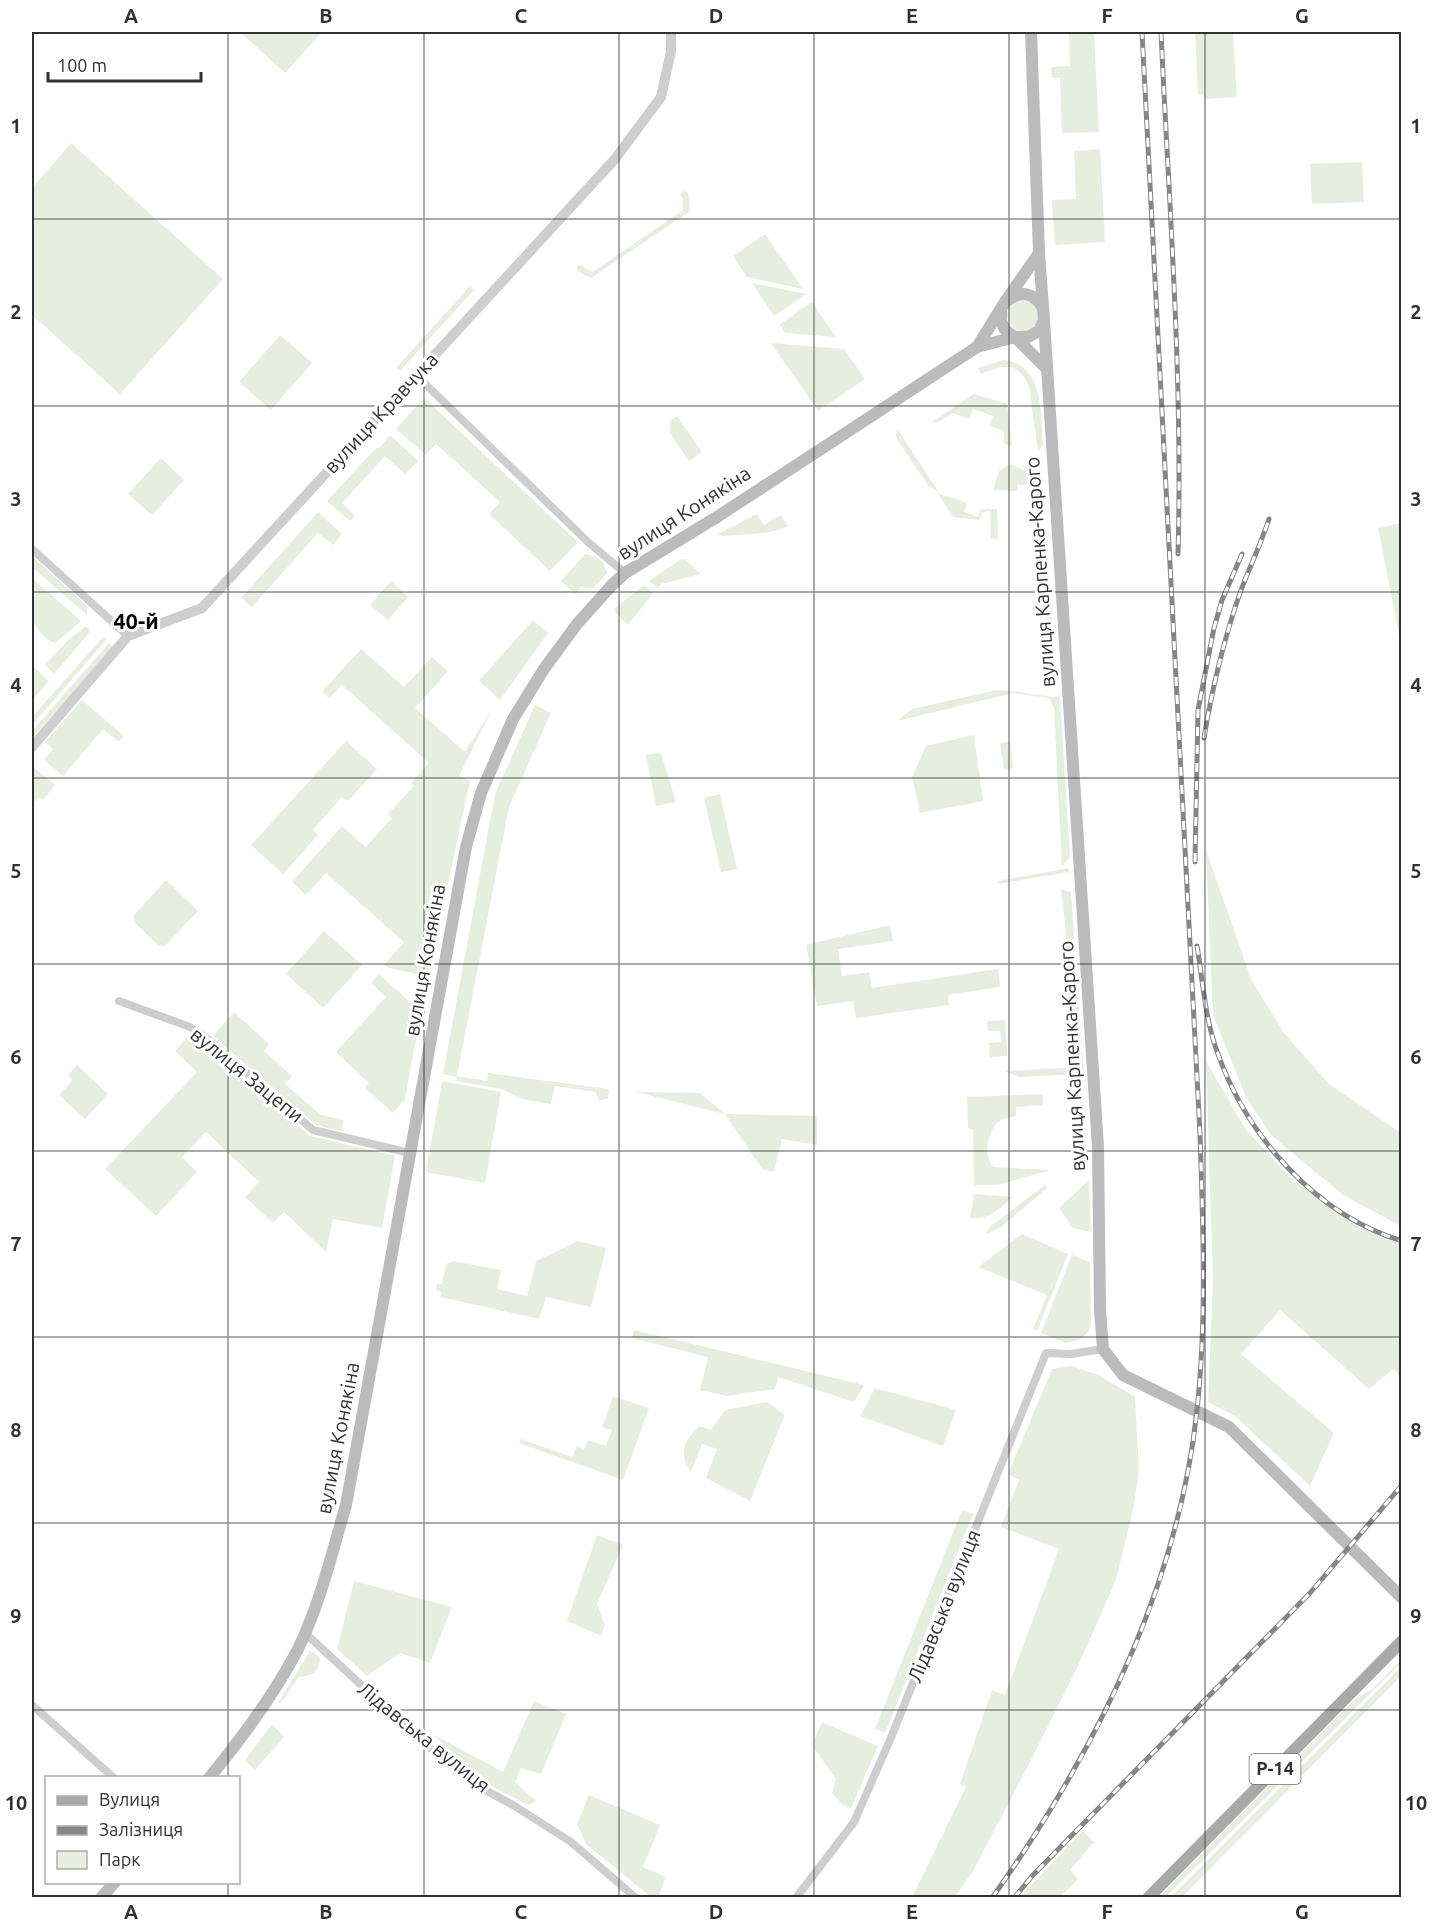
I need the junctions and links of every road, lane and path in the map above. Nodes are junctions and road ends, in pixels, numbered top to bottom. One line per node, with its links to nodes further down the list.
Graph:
1 (671, 32): 9 (street, вулиця Кравчука)
2 (1031, 32): 3 (main road)
3 (1039, 253): 4 (main road); 5 (main road, вулиця Карпенка-Карого)
4 (1003, 307): 5 (main road); 6 (main road); 7 (main road)
5 (1044, 314): 6 (main road); 8 (main road, вулиця Карпенка-Карого)
6 (1015, 337): 7 (main road); 8 (main road)
7 (977, 347): 11 (main road, вулиця Конякіна)
8 (1047, 369): 16 (main road, вулиця Карпенка-Карого)
9 (416, 375): 11 (street); 12 (street, вулиця Кравчука)
10 (32, 549): 12 (street)
11 (625, 573): 15 (main road, вулиця Конякіна)
12 (128, 636): 13 (street, вулиця Кравчука)
13 (32, 747)
14 (119, 1001): 15 (street, вулиця Зацепи)
15 (410, 1153): 18 (main road, вулиця Конякіна)
16 (1103, 1349): 17 (main road); 26 (street, Лідавська вулиця)
17 (1401, 1598)
18 (305, 1633): 22 (main road, вулиця Конякіна); 25 (street, Лідавська вулиця)
19 (1401, 1641): 27 (main road, Р-14)
20 (32, 1705): 21 (street)
21 (112, 1776)
22 (211, 1776)
23 (113, 1884): 24 (main road)
24 (101, 1898)
25 (636, 1898)
26 (796, 1898)
27 (1148, 1898)

